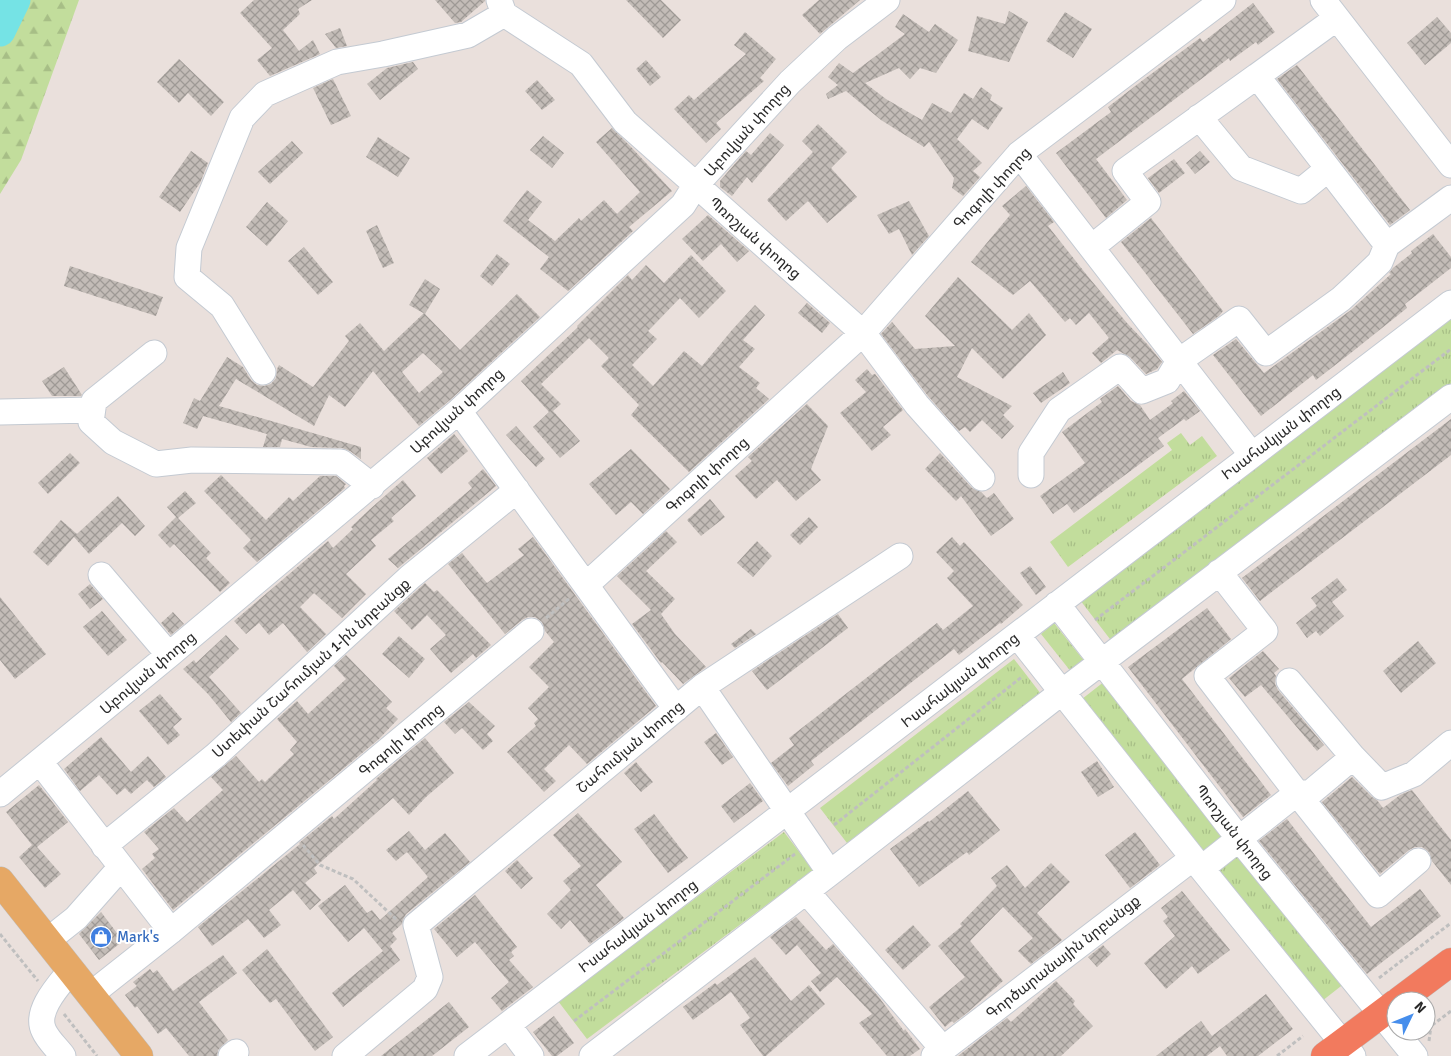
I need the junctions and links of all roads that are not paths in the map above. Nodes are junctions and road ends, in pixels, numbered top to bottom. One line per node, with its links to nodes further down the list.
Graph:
1 (887, 0): 10 (street, Աբովյան փողոց)
2 (1223, 0): 7 (street, Գոգոլի փողոց)
3 (502, 7): 10 (street, Պռոշյան փողոց); 18 (street)
4 (1330, 9): 5 (street); 8 (street)
5 (1256, 76): 6 (street); 9 (street)
6 (1199, 117): 9 (street); 13 (street)
7 (1019, 154): 13 (street); 15 (street, Գոգոլի փողոց)
8 (1451, 165)
9 (1328, 169): 12 (street)
10 (695, 186): 15 (street, Պռոշյան փողոց); 21 (street, Աբովյան փողոց)
11 (1451, 198): 12 (street)
12 (1387, 245): 17 (street)
13 (1092, 247): 17 (street)
14 (1451, 303): 23 (street, Իսահակյան փողոց)
15 (863, 333): 25 (street, Պռոշյան փողոց); 31 (street, Գոգոլի փողոց)
16 (154, 353): 20 (street)
17 (1179, 361): 23 (street); 24 (street)
18 (263, 372)
19 (1451, 397): 29 (street)
20 (92, 410): 22 (street); 26 (street)
21 (459, 411): 26 (street, Աբովյան փողոց); 27 (street)
22 (0, 412)
23 (1252, 455): 32 (street, Իսահակյան փողոց)
24 (1031, 475)
25 (982, 478)
26 (372, 486): 35 (street, Աբովյան փողոց)
27 (518, 490): 31 (street); 48 (street, Ստեփան Շահումյան 1-ին նրբանցք)
28 (900, 556): 38 (street, Շահումյան փողոց)
29 (1219, 572): 36 (street); 44 (street)
30 (101, 575): 35 (street)
31 (586, 585): 40 (street)
32 (1057, 604): 34 (street, Իսահակյան փողոց); 36 (street, Պռոշյան փողոց)
33 (530, 631): 55 (street, Գոգոլի փողոց)
34 (1018, 635): 39 (street); 46 (street, Իսահակյան փողոց)
35 (169, 655): 43 (street, Աբովյան փողոց)
36 (1102, 662): 39 (street); 47 (street, Պռոշյան փողոց)
37 (1290, 681): 42 (street)
38 (702, 687): 40 (street, Շահումյան փողոց); 46 (street)
39 (1062, 692): 50 (street); 52 (street)
40 (676, 709): 69 (street, Շահումյան փողոց)
41 (1451, 743): 42 (street)
42 (1353, 757): 44 (street, Գործարանային նրբանցք)
43 (40, 762): 45 (street, Աբովյան փողոց); 48 (street)
44 (1298, 793): 47 (street, Գործարանային նրբանցք); 49 (street)
45 (0, 794)
46 (788, 812): 52 (street); 63 (street, Իսահակյան փողոց)
47 (1240, 840): 50 (street, Գործարանային նրբանցք); 61 (street, Պռոշյան փողոց)
48 (104, 846): 51 (street)
49 (1418, 861)
50 (1197, 863): 65 (street, Գործարանային նրբանցք); 66 (street)
51 (121, 867): 55 (street); 56 (street)
52 (830, 873): 54 (street)
53 (0, 881): 56 (main road)
54 (806, 891): 65 (street); 72 (street)
55 (171, 931): 60 (street, Գոգոլի փողոց)
56 (48, 941): 58 (main road)
57 (1451, 962): 59 (highway)
58 (71, 970): 60 (main road); 67 (street)
59 (1412, 991)
60 (90, 995): 68 (main road)
61 (1386, 999)
62 (1386, 1011): 66 (highway)
63 (508, 1025): 70 (street, Իսահակյան փողոց); 71 (street)
64 (1407, 1041): 73 (street, Պռոշյան փողոց)
65 (939, 1052)
66 (1340, 1052)
67 (63, 1056)
68 (139, 1056)
69 (345, 1056)
70 (468, 1056)
71 (531, 1056)
72 (592, 1056)
73 (1414, 1056)

